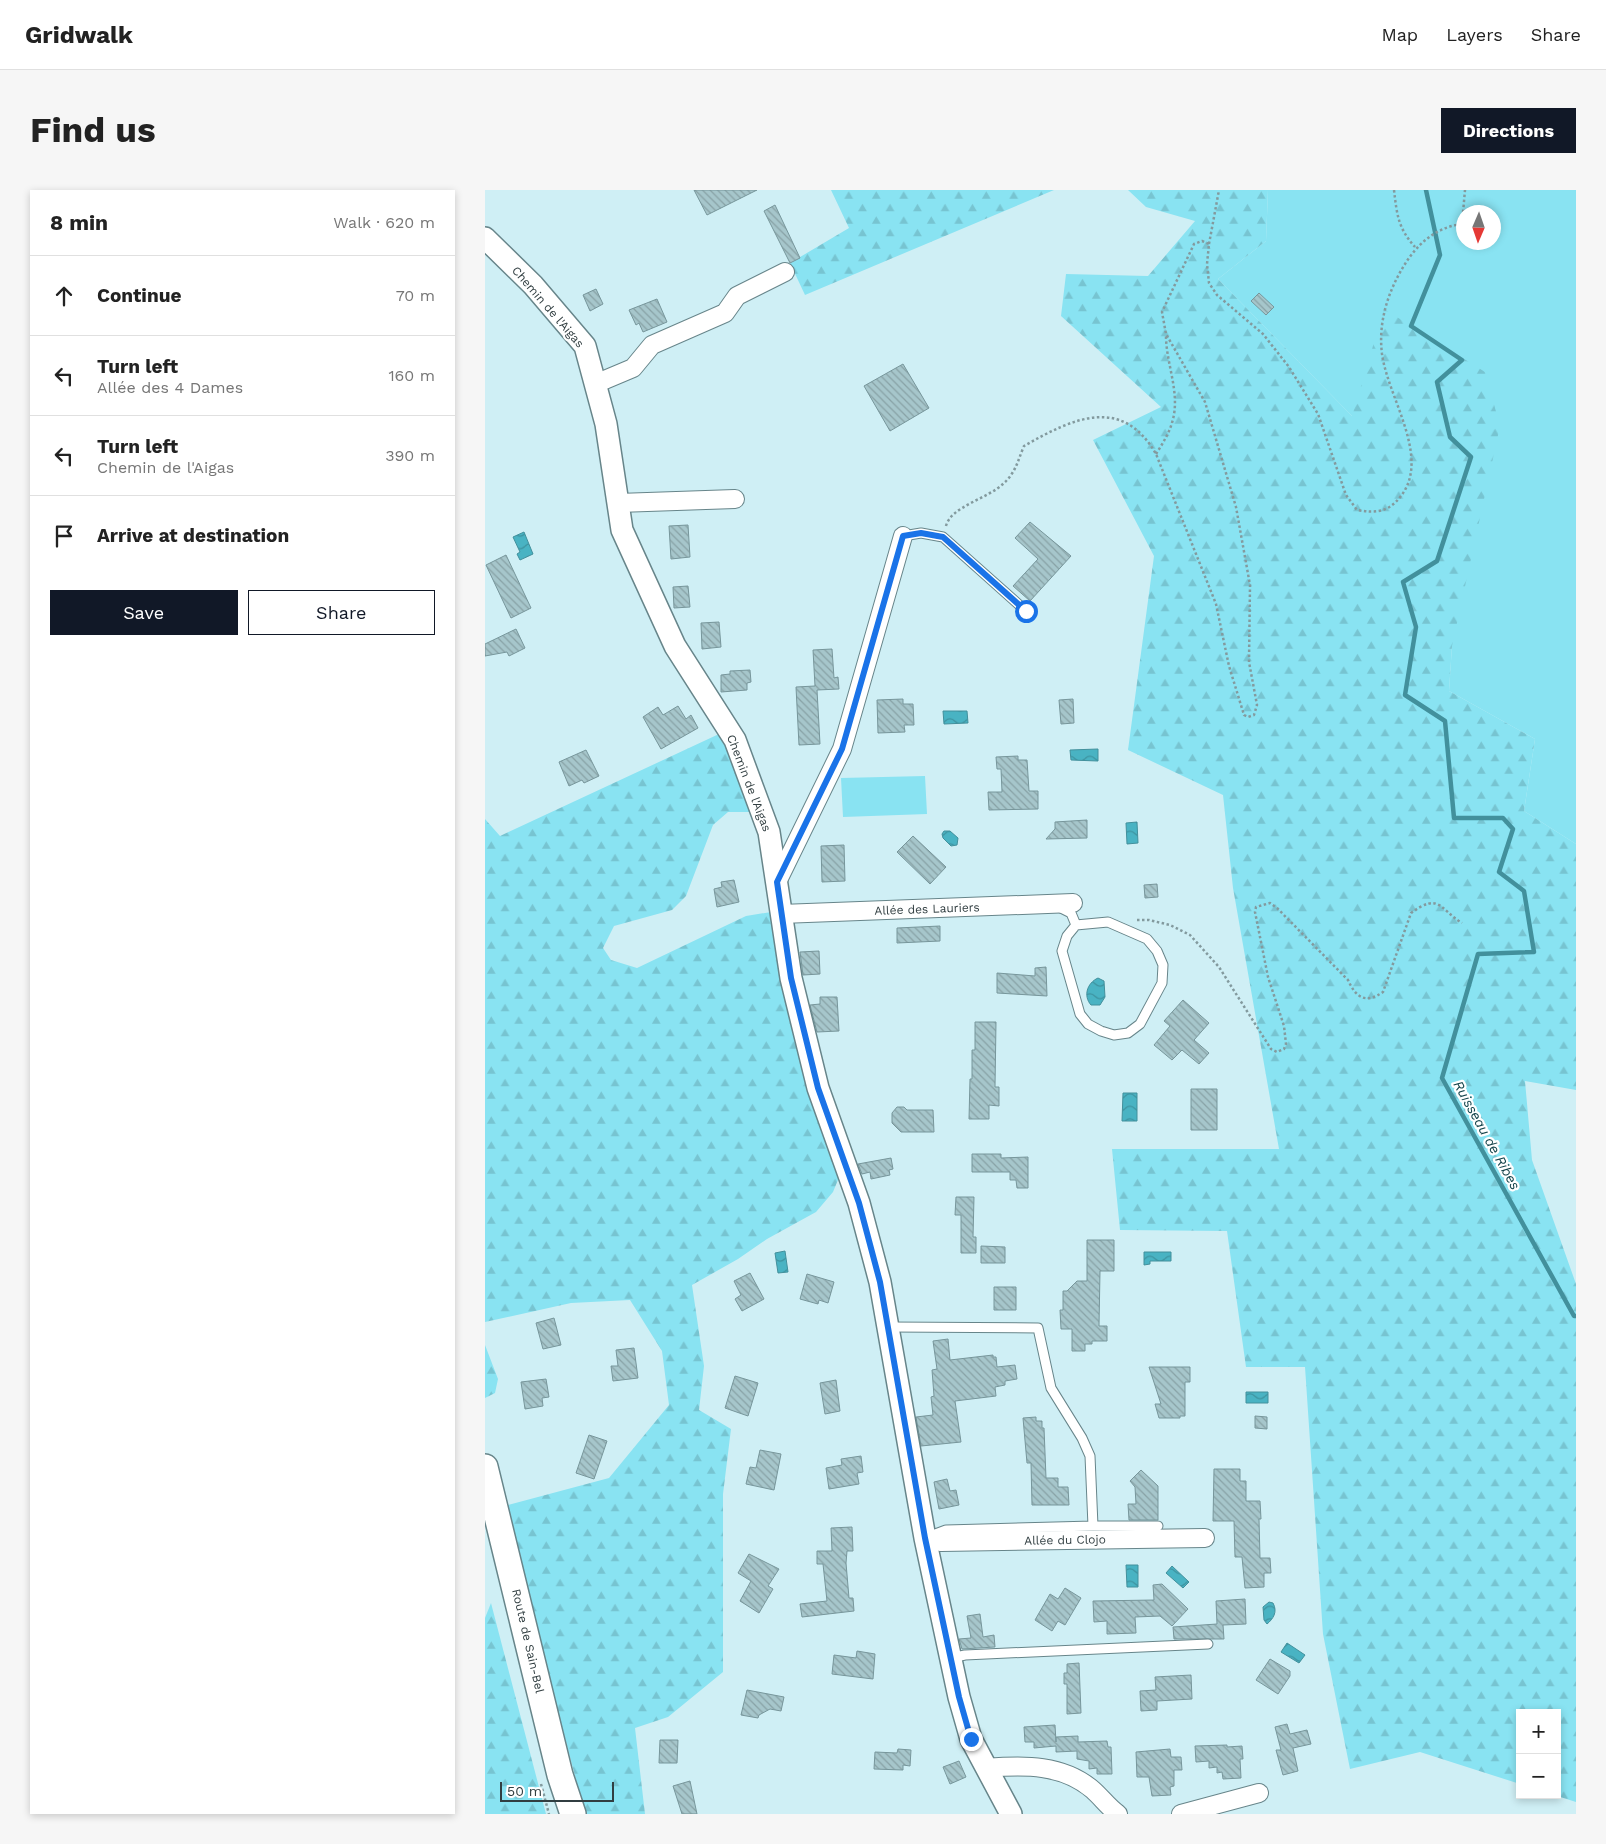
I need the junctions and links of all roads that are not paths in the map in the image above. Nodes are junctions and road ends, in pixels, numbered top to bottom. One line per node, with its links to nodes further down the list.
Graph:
1 (485, 238): 3 (street, Chemin de l'Aigas)
2 (785, 272): 3 (street)
3 (595, 384): 5 (street, Chemin de l'Aigas)
4 (735, 499): 5 (street)
5 (618, 503): 8 (street, Chemin de l'Aigas)
6 (903, 536): 7 (lane); 8 (street)
7 (1026, 611)
8 (777, 882): 11 (street, Chemin de l'Aigas)
9 (1073, 903): 10 (street, Allée des Lauriers)
10 (1055, 904): 11 (street, Allée des Lauriers); 12 (lane)
11 (781, 914): 13 (street, Chemin de l'Aigas)
12 (1076, 925): 12 (lane)
13 (887, 1327): 16 (lane); 18 (street, Chemin de l'Aigas)
14 (485, 1466): 25 (main road, Route de Sain-Bel)
15 (485, 1509): 24 (main road, Route de Sain-Bel)
16 (1093, 1526): 17 (lane); 18 (lane)
17 (1158, 1526)
18 (925, 1538): 19 (street, Allée du Clojo); 21 (street, Chemin de l'Aigas)
19 (1205, 1538)
20 (1209, 1644): 21 (lane)
21 (951, 1658): 22 (street, Chemin de l'Aigas)
22 (987, 1768): 26 (street, Chemin de l'Aigas); 27 (street)
23 (1259, 1793): 28 (street)
24 (559, 1814)
25 (573, 1814)
26 (1011, 1814)
27 (1118, 1814)
28 (1181, 1814)

